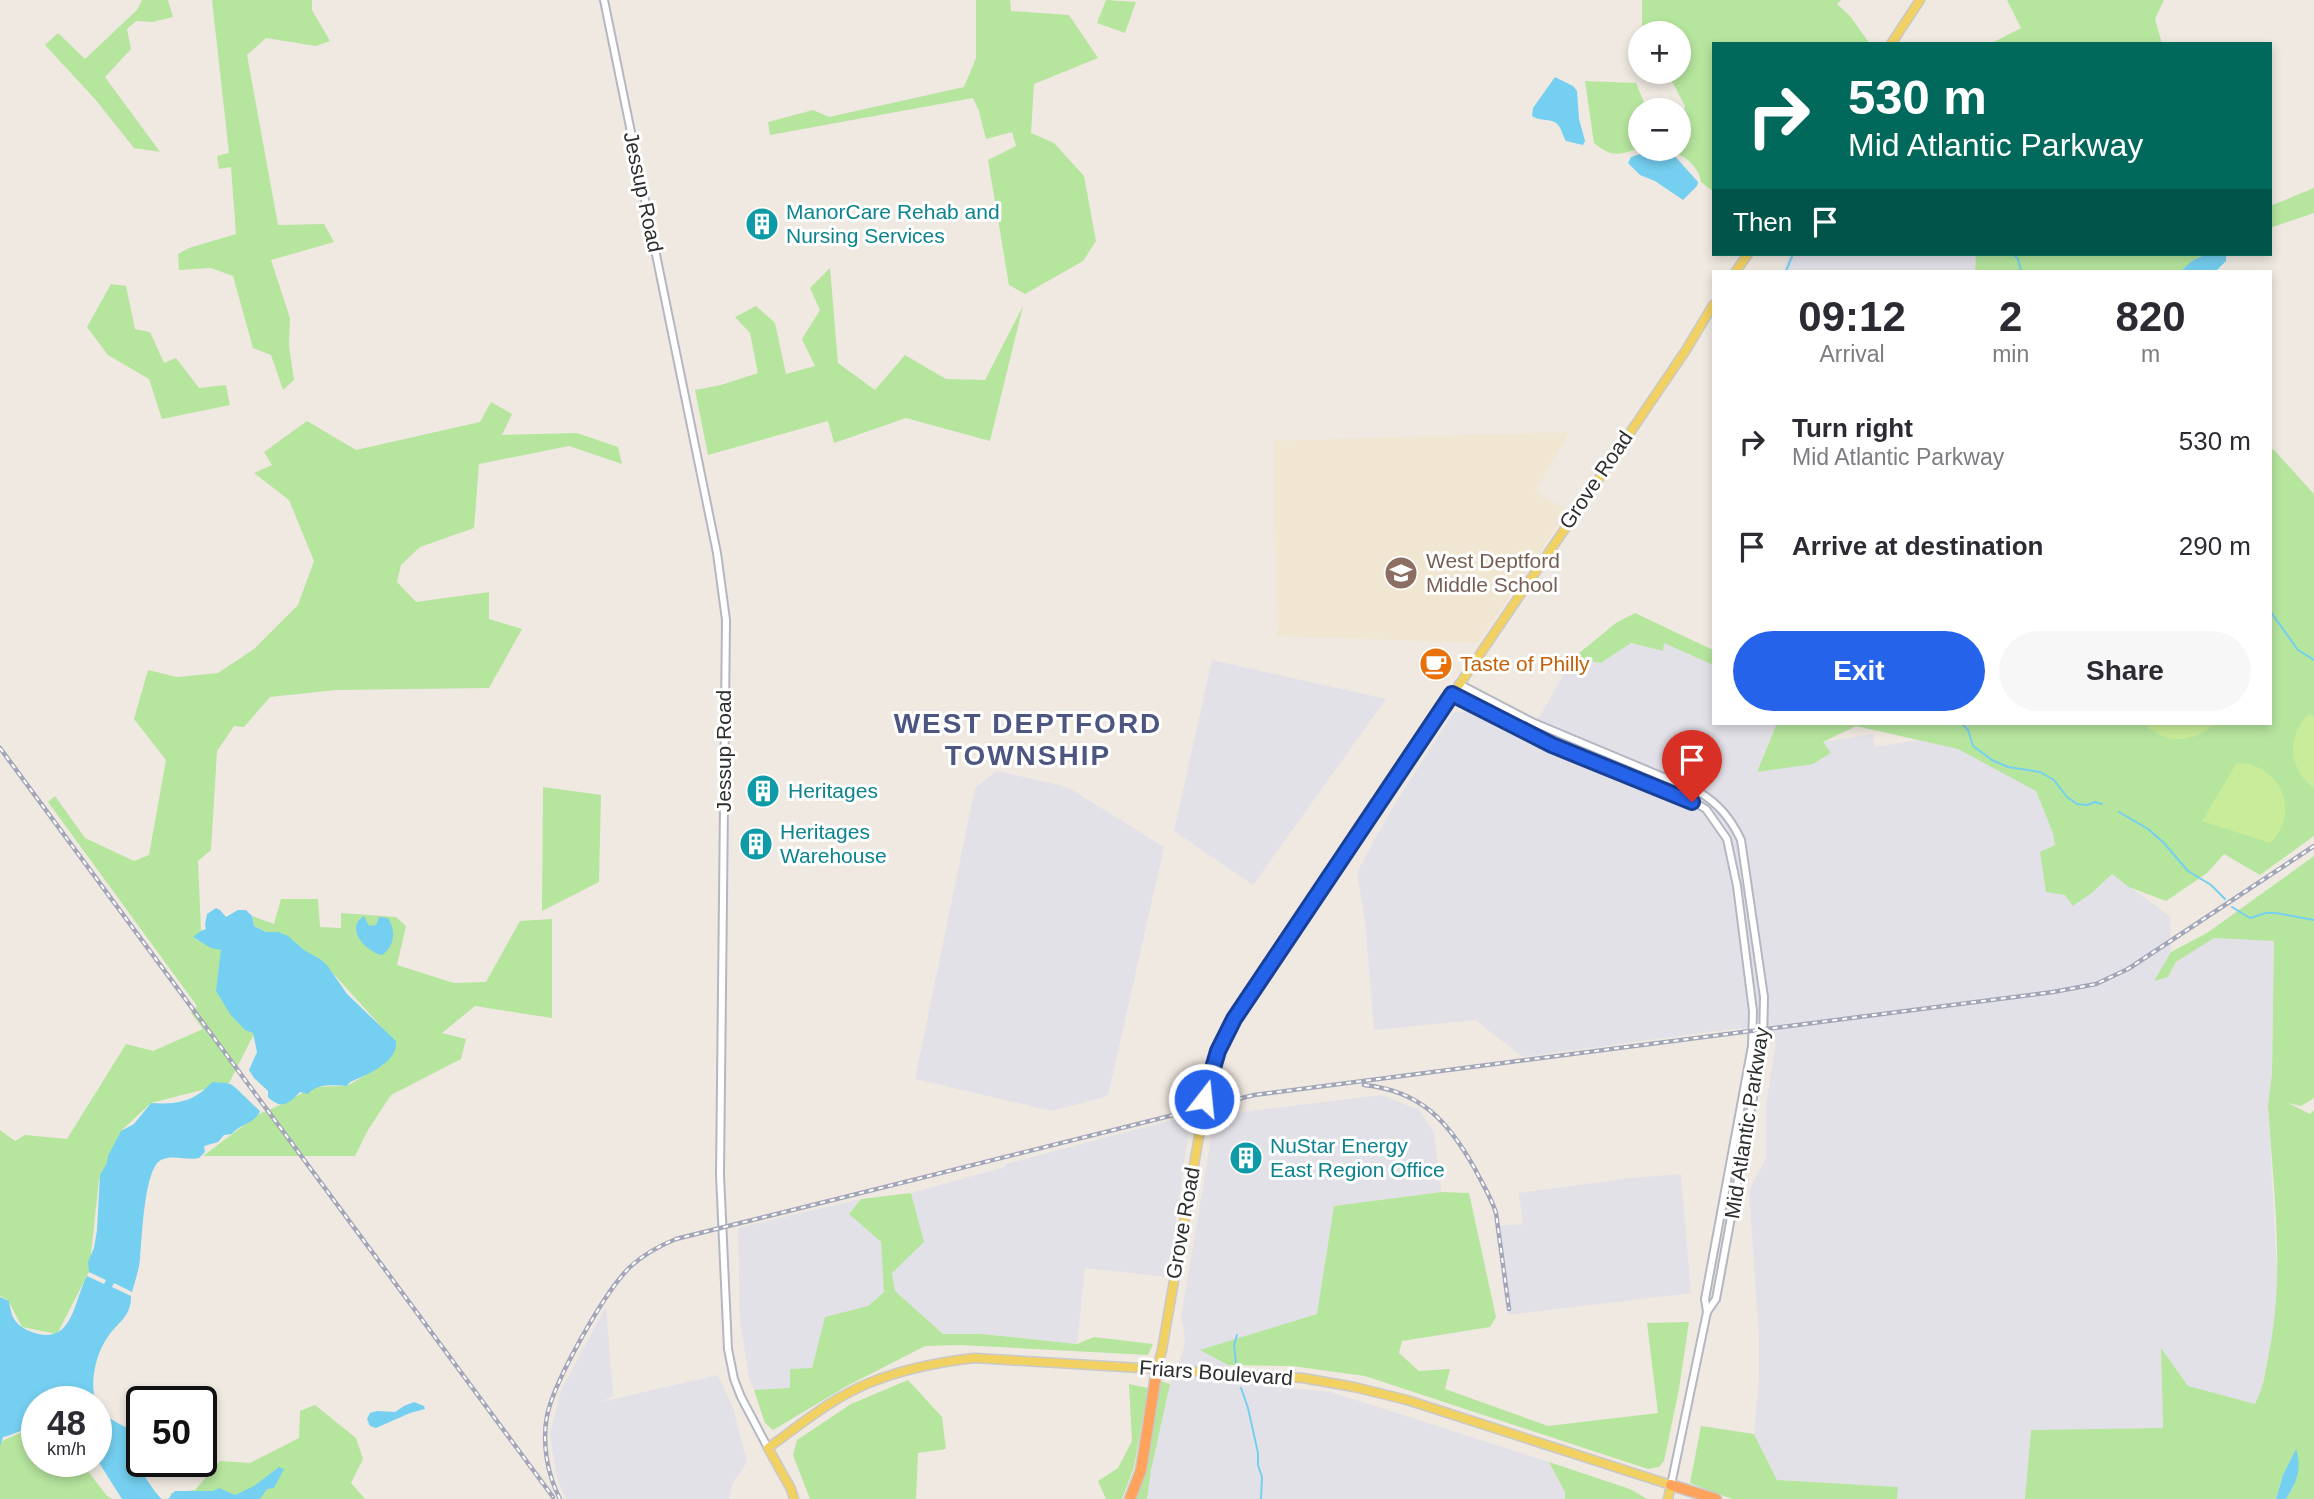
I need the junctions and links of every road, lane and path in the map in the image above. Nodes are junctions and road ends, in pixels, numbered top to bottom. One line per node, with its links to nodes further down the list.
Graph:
1 (604, 0): 9 (street, Jessup Road)
2 (1920, 0): 3 (main road)
3 (1892, 42)
4 (1712, 307): 5 (main road, Grove Road)
5 (1459, 684): 6 (main road, Grove Road); 7 (street, Mid Atlantic Parkway)
6 (1452, 694): 7 (street, Mid Atlantic Parkway); 8 (main road, Grove Road)
7 (1707, 1312): 10 (street, Mid Atlantic Parkway)
8 (1157, 1369): 9 (main road, Friars Boulevard); 10 (main road, Friars Boulevard); 12 (highway)
9 (768, 1448): 11 (main road, Jessup Road)
10 (1671, 1485): 13 (main road, Mid Atlantic Parkway); 14 (highway)
11 (794, 1499)
12 (1130, 1499)
13 (1668, 1499)
14 (1716, 1499)

